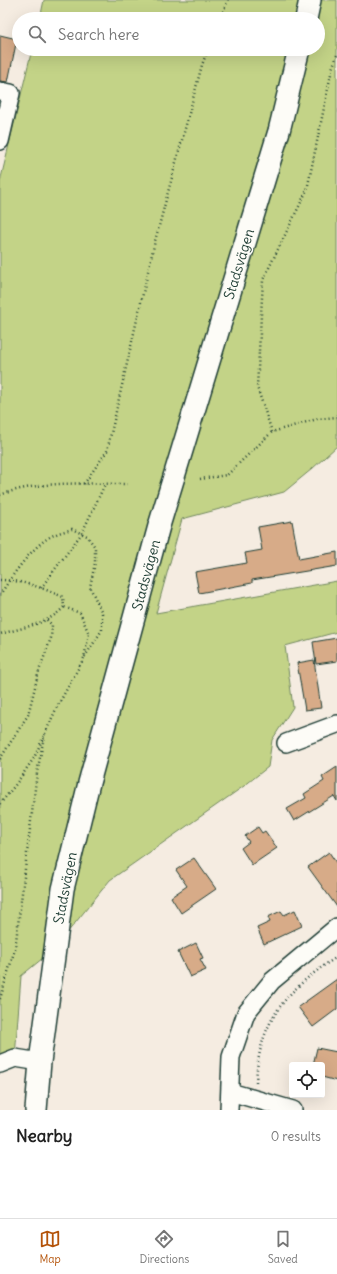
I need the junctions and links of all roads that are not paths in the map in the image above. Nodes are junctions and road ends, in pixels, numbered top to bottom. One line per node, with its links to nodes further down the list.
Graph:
1 (310, 0): 2 (main road)
2 (307, 12)
3 (297, 56): 9 (main road, Stadsvägen)
4 (0, 90): 5 (street)
5 (0, 141)
6 (337, 724): 7 (street)
7 (286, 743)
8 (337, 927): 11 (street)
9 (40, 1062): 10 (street); 12 (main road, Stadsvägen)
10 (0, 1064)
11 (230, 1092): 13 (street); 14 (street)
12 (36, 1110)
13 (229, 1110)
14 (293, 1110)

